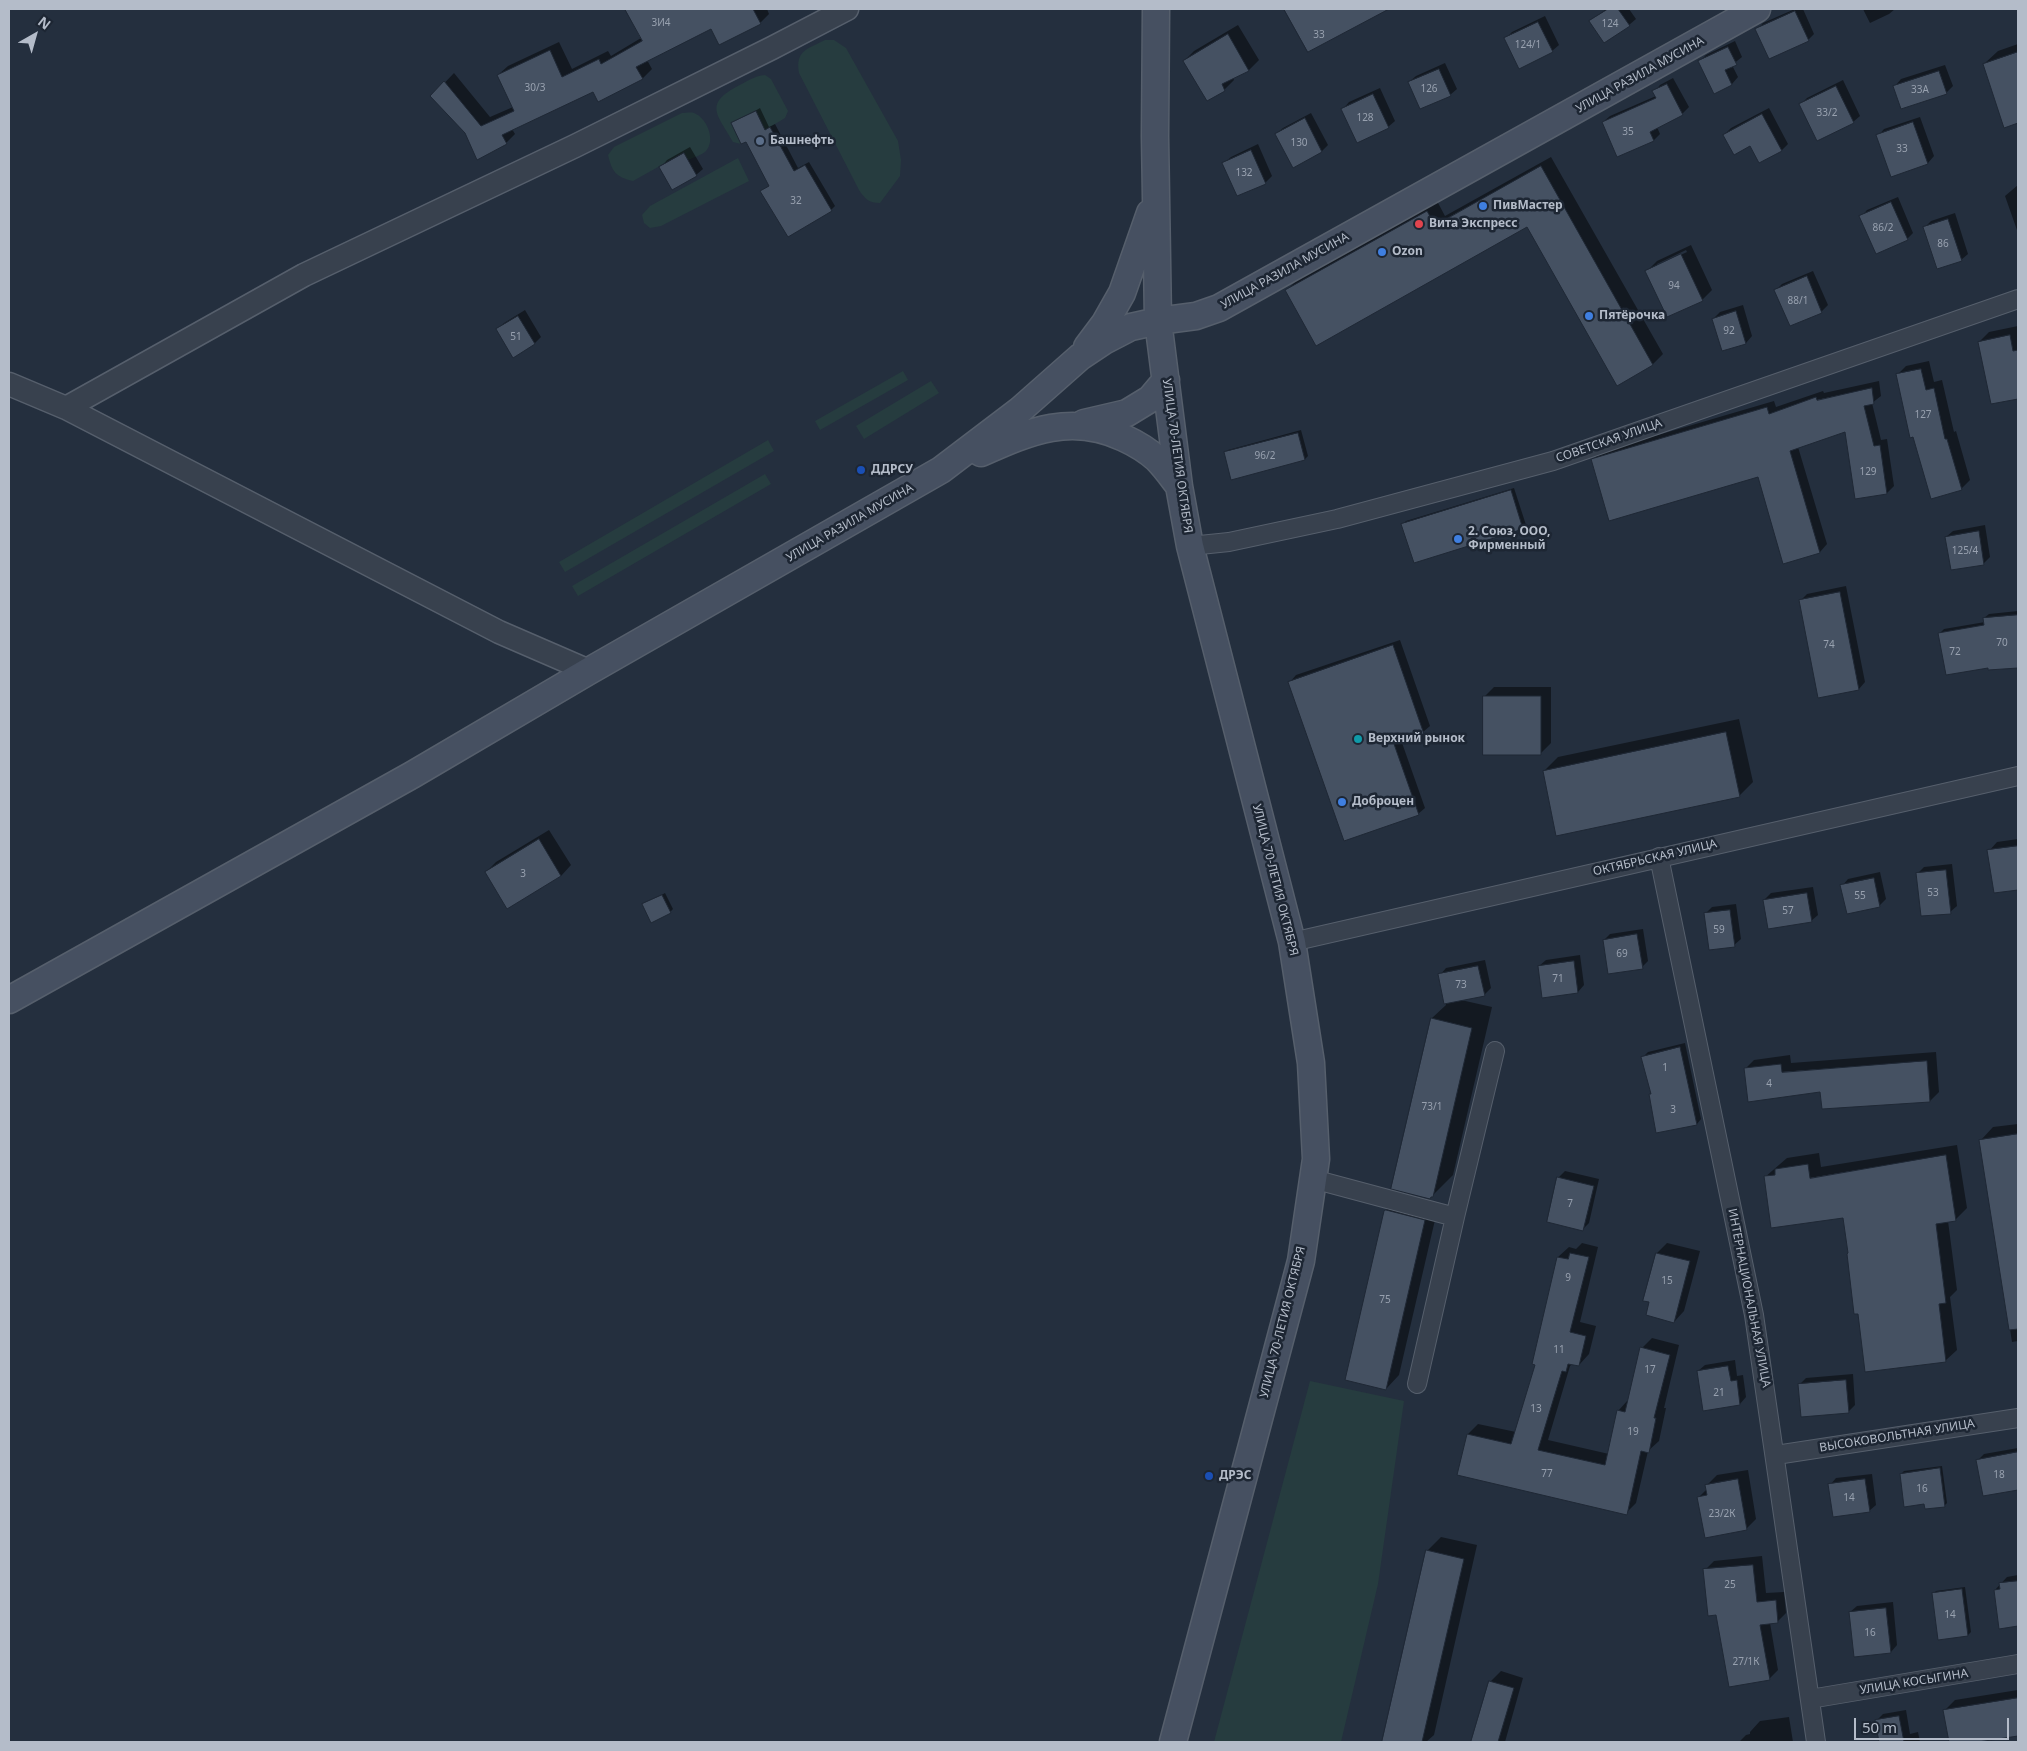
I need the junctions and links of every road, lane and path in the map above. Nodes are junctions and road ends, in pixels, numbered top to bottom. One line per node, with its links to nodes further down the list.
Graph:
1 (847, 9): 10 (street)
2 (1156, 9): 4 (main road, УЛИЦА 70-ЛЕТИЯ ОКТЯБРЯ)
3 (1757, 9): 6 (main road, УЛИЦА РАЗИЛА МУСИНА)
4 (1156, 196): 6 (main road, УЛИЦА 70-ЛЕТИЯ ОКТЯБРЯ); 7 (main road)
5 (2018, 300): 14 (street, СОВЕТСКАЯ УЛИЦА)
6 (1158, 320): 7 (main road, УЛИЦА РАЗИЛА МУСИНА); 8 (main road, УЛИЦА 70-ЛЕТИЯ ОКТЯБРЯ)
7 (1080, 357): 12 (main road, УЛИЦА РАЗИЛА МУСИНА)
8 (1166, 380): 11 (main road); 13 (main road, УЛИЦА 70-ЛЕТИЯ ОКТЯБРЯ)
9 (9, 384): 10 (street)
10 (66, 408): 15 (street)
11 (1078, 424): 12 (main road); 13 (main road)
12 (941, 470): 15 (main road, УЛИЦА РАЗИЛА МУСИНА)
13 (1179, 486): 14 (main road, УЛИЦА 70-ЛЕТИЯ ОКТЯБРЯ)
14 (1190, 546): 18 (main road, УЛИЦА 70-ЛЕТИЯ ОКТЯБРЯ)
15 (589, 670): 19 (main road, УЛИЦА РАЗИЛА МУСИНА)
16 (2018, 776): 17 (street, ОКТЯБРЬСКАЯ УЛИЦА)
17 (1659, 857): 18 (street, ОКТЯБРЬСКАЯ УЛИЦА); 25 (street, ИНТЕРНАЦИОНАЛЬНАЯ УЛИЦА)
18 (1292, 942): 21 (main road, УЛИЦА 70-ЛЕТИЯ ОКТЯБРЯ)
19 (9, 1000)
20 (1495, 1051): 22 (street)
21 (1313, 1179): 22 (street); 28 (main road, УЛИЦА 70-ЛЕТИЯ ОКТЯБРЯ)
22 (1455, 1217): 23 (street)
23 (1417, 1384)
24 (2018, 1418): 25 (street, ВЫСОКОВОЛЬТНАЯ УЛИЦА)
25 (1776, 1455): 27 (street, ИНТЕРНАЦИОНАЛЬНАЯ УЛИЦА)
26 (2018, 1664): 27 (street, УЛИЦА КОСЫГИНА)
27 (1810, 1699): 29 (street, ИНТЕРНАЦИОНАЛЬНАЯ УЛИЦА)
28 (1173, 1742)
29 (1816, 1742)

